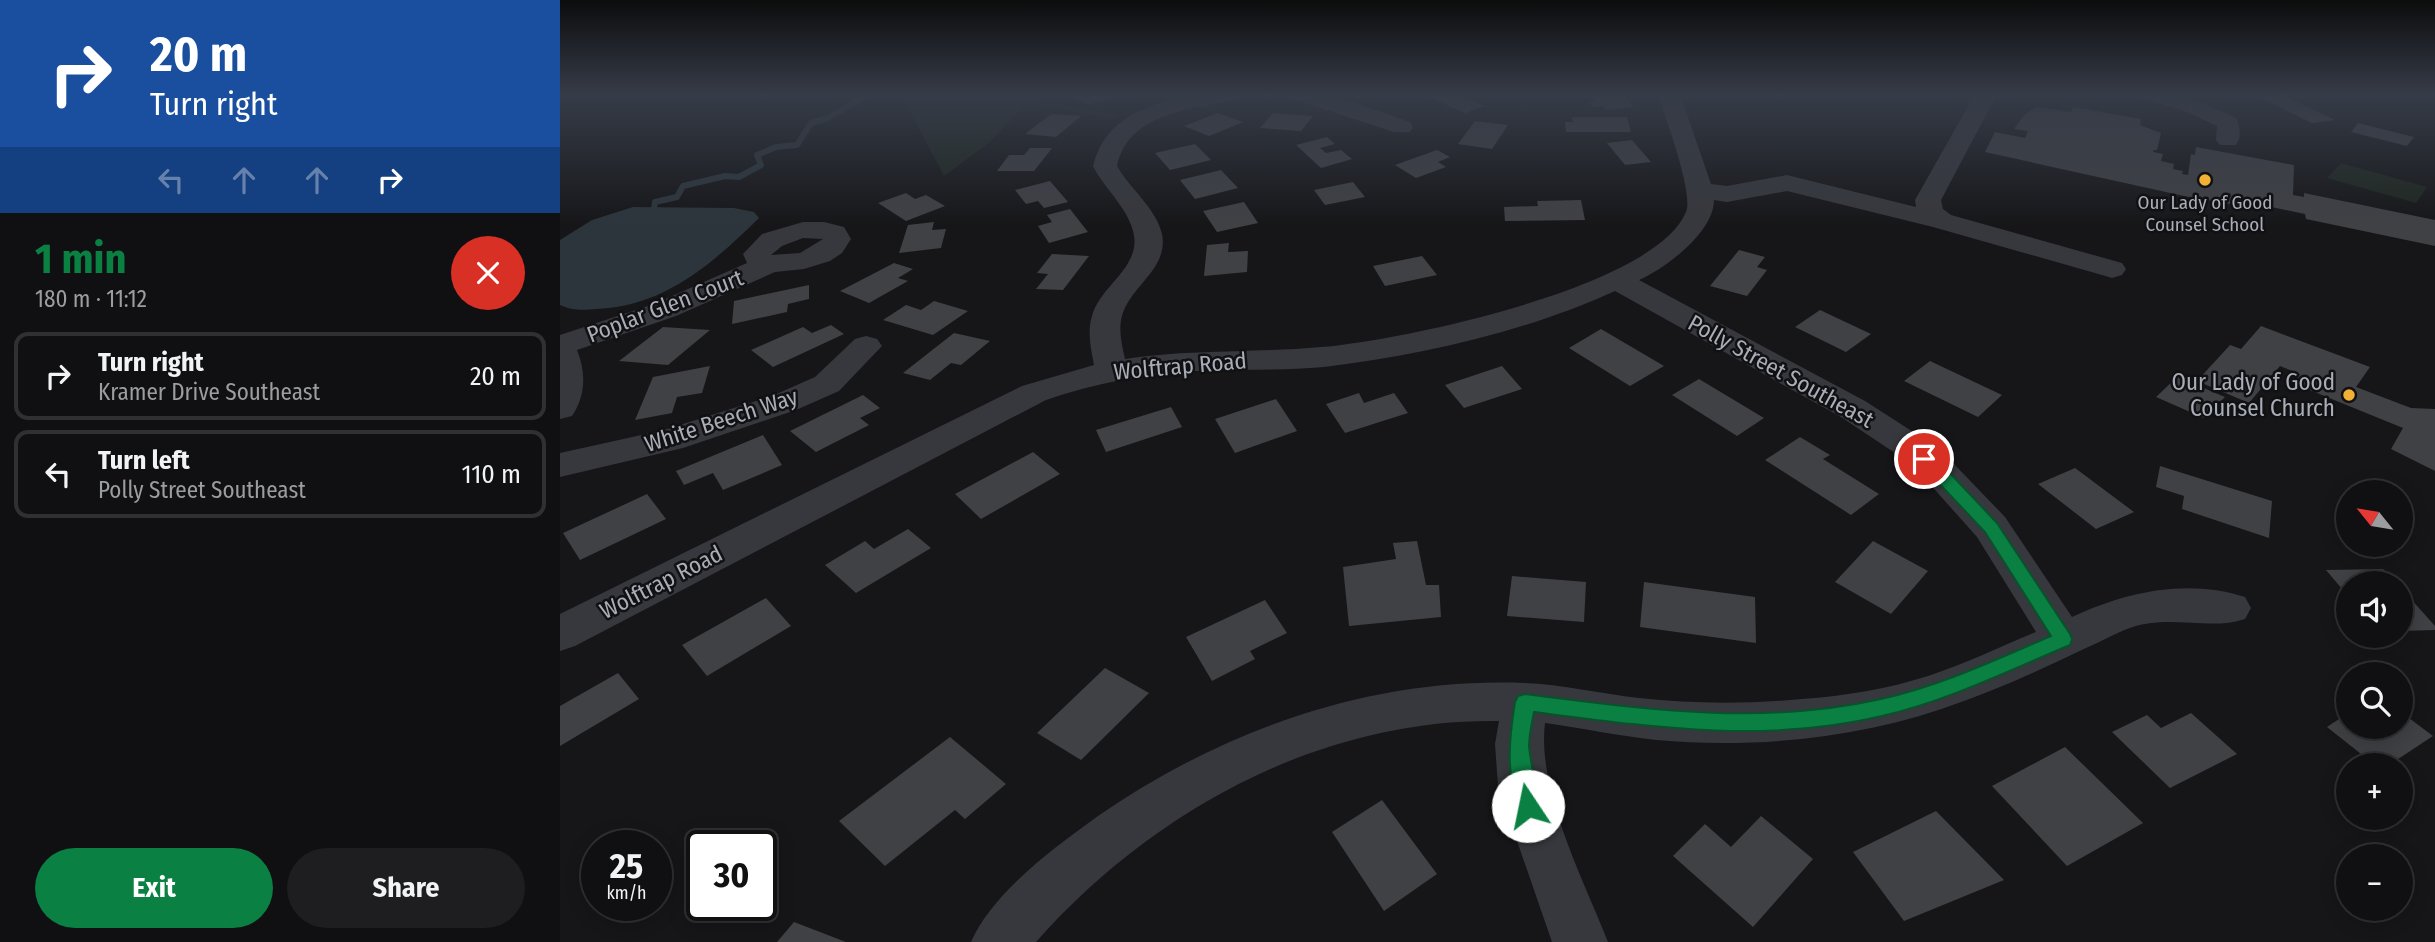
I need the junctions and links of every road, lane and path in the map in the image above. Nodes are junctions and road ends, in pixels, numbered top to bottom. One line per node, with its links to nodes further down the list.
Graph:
1 (1117, 138): 11 (street)
2 (1683, 138): 4 (street)
3 (1962, 138): 5 (street)
4 (1700, 190): 5 (street); 8 (street, Wolftrap Road)
5 (1942, 221): 7 (street)
6 (769, 264): 9 (street, Poplar Glen Court)
7 (2112, 269)
8 (1617, 280): 11 (street, Wolftrap Road); 16 (street, Polly Street Southeast)
9 (560, 346): 12 (street)
10 (866, 346): 13 (street, White Beech Way)
11 (1111, 370): 15 (street, Wolftrap Road)
12 (560, 408)
13 (560, 465)
14 (2230, 608): 16 (street)
15 (560, 634)
16 (2063, 639): 17 (street)
17 (1525, 702): 18 (street); 19 (street)
18 (999, 942)
19 (1580, 942)

